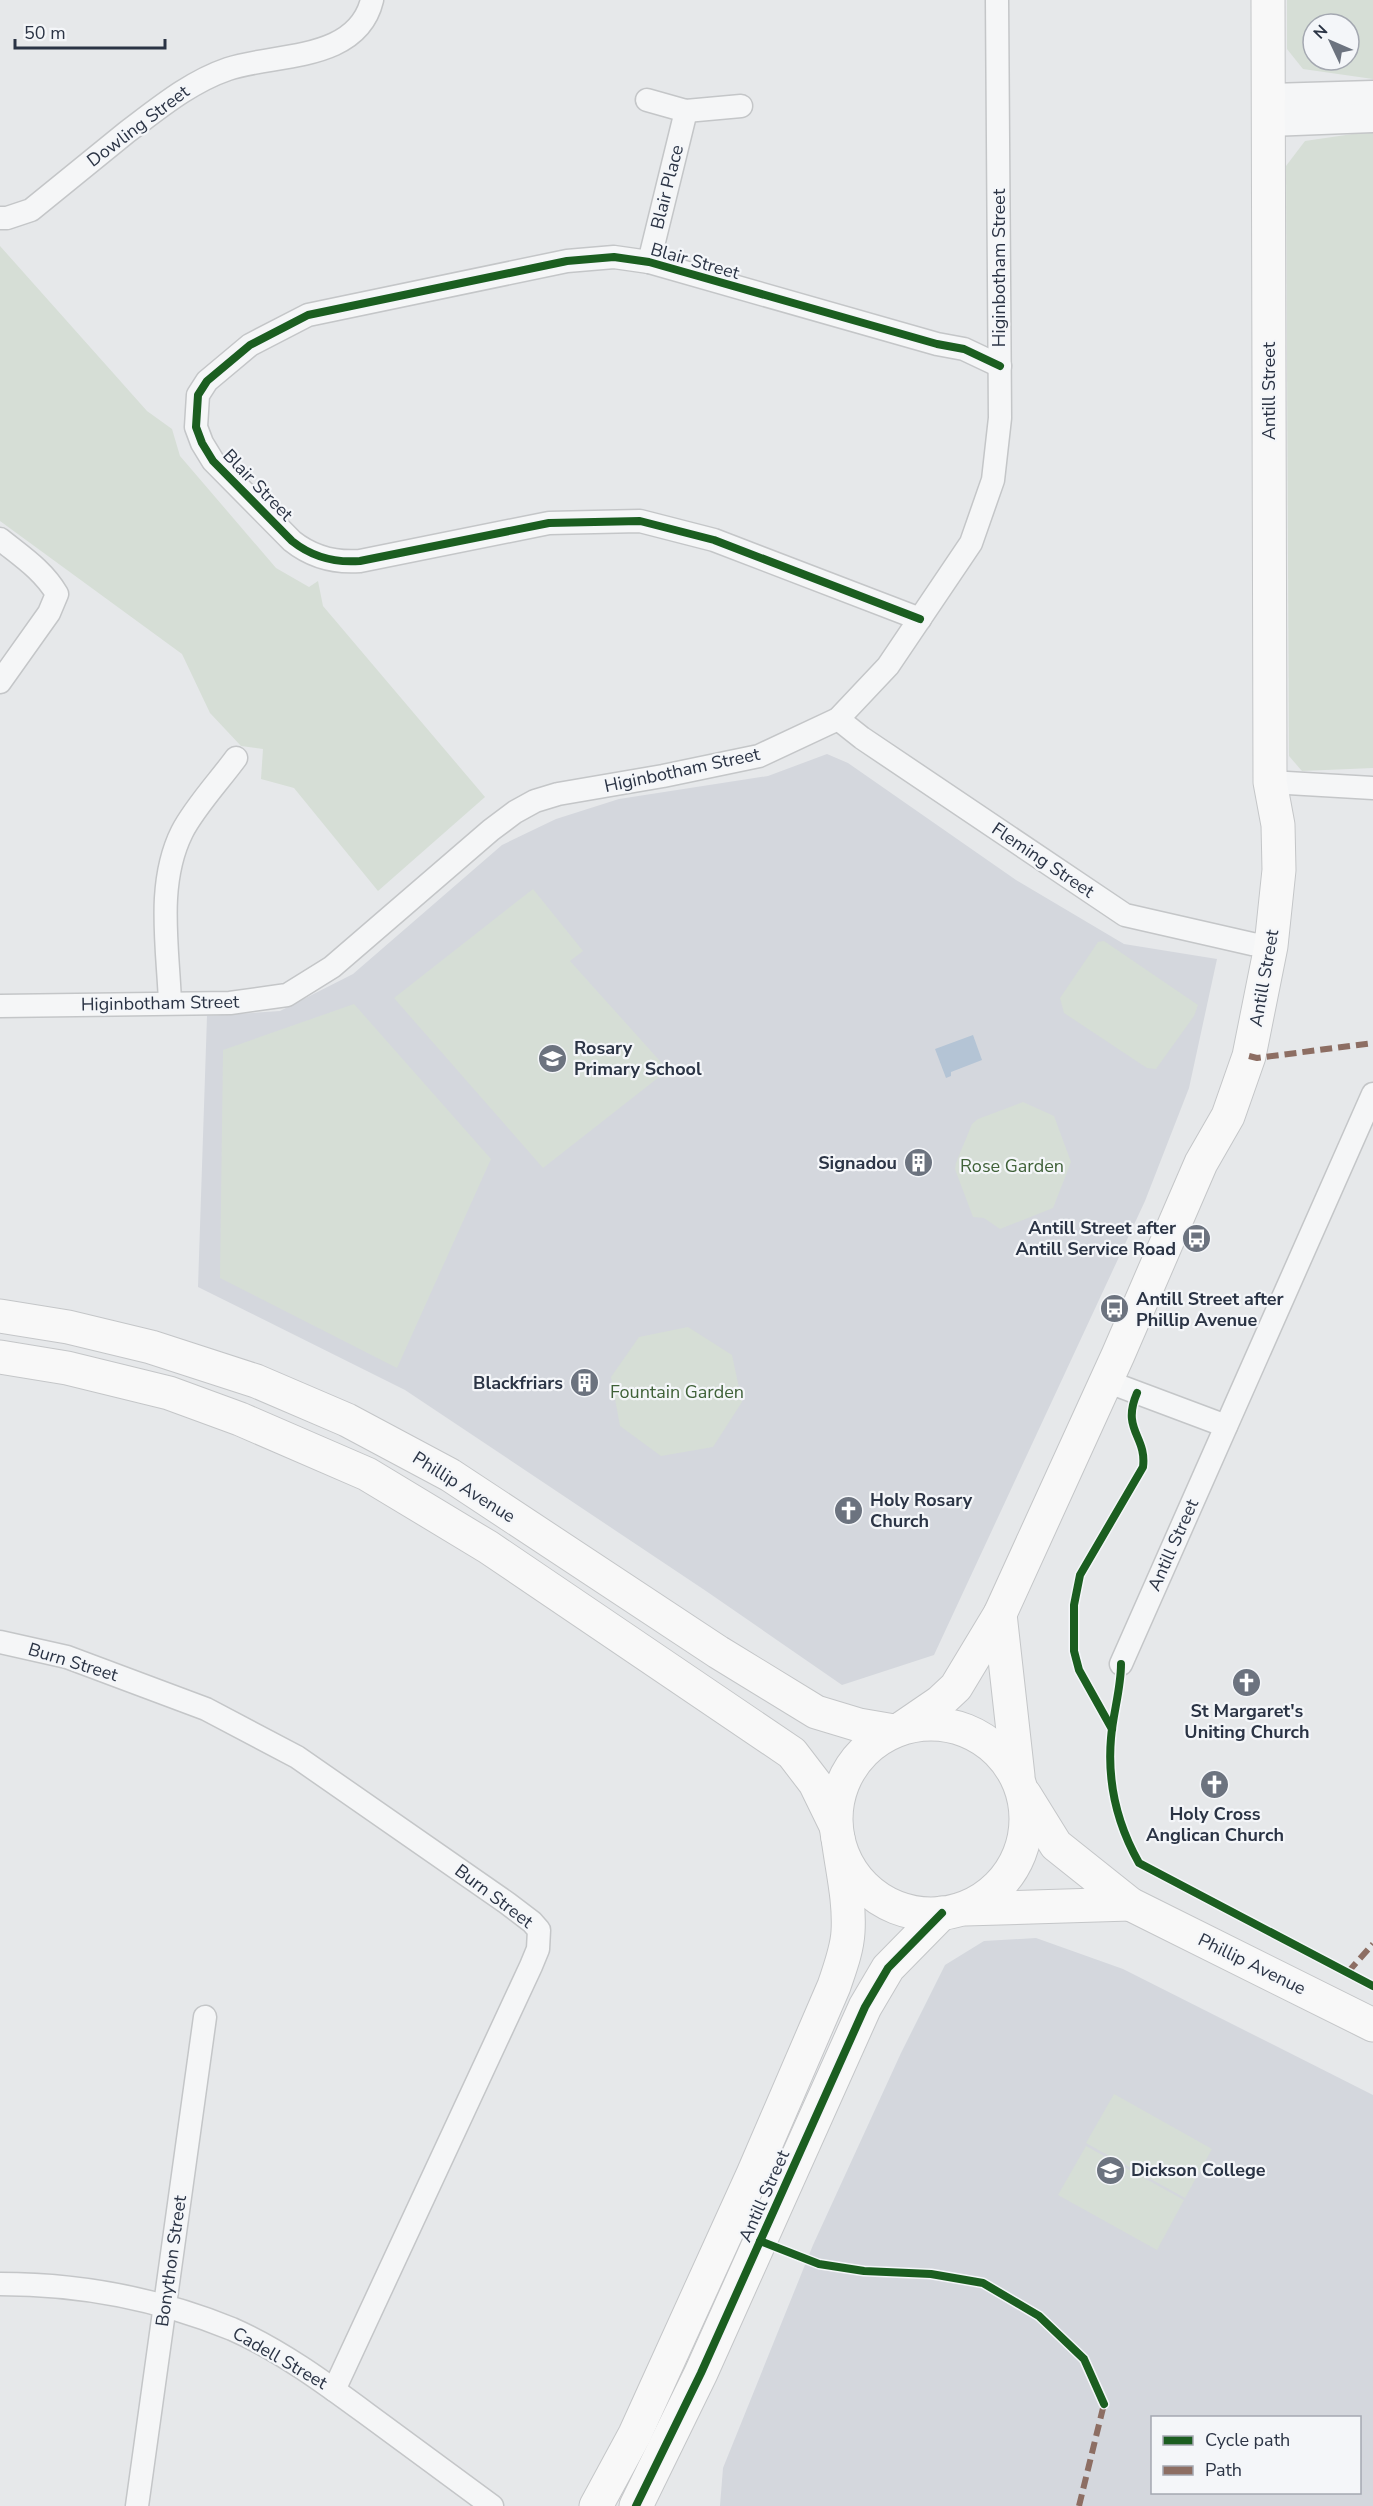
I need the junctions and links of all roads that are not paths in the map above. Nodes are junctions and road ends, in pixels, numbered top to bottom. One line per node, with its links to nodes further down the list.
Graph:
1 (372, 0): 10 (street, Dowling Street)
2 (997, 0): 12 (street, Higinbotham Street)
3 (1268, 0): 7 (main road, Antill Street)
4 (1373, 95): 7 (street)
5 (647, 100): 8 (street)
6 (741, 106): 8 (street)
7 (1268, 110): 9 (street); 18 (main road, Antill Street)
8 (686, 111): 11 (street, Blair Place)
9 (1373, 118)
10 (0, 218)
11 (649, 262): 12 (street, Blair Street); 14 (street, Blair Street)
12 (1000, 366): 14 (street, Higinbotham Street)
13 (0, 539): 15 (street)
14 (920, 619): 16 (street, Higinbotham Street)
15 (0, 682)
16 (838, 719): 20 (street, Fleming Street); 21 (street, Higinbotham Street)
17 (236, 758): 21 (street)
18 (1270, 782): 19 (street); 20 (main road, Antill Street)
19 (1373, 788)
20 (1261, 945): 26 (main road, Antill Street)
21 (170, 1003): 22 (street, Higinbotham Street)
22 (0, 1006)
23 (1373, 1094): 27 (street, Antill Street)
24 (0, 1316): 31 (main road, Phillip Avenue)
25 (0, 1357): 33 (main road)
26 (1106, 1381): 27 (street); 28 (main road, Antill Street)
27 (1226, 1426): 30 (street, Antill Street)
28 (1000, 1614): 31 (main road, Antill Street); 32 (main road)
29 (0, 1642): 40 (street, Burn Street)
30 (1121, 1664)
31 (898, 1730): 32 (main road); 33 (main road)
32 (1020, 1784): 34 (main road, Phillip Avenue); 35 (main road)
33 (837, 1832): 35 (main road); 43 (main road, Antill Street)
34 (1130, 1904): 35 (main road, Phillip Avenue); 37 (main road, Phillip Avenue)
35 (954, 1911): 44 (main road, Antill Street)
36 (204, 2017): 39 (street, Bonython Street)
37 (1373, 2025)
38 (0, 2284): 39 (street, Cadell Street)
39 (165, 2305): 40 (street, Cadell Street); 41 (street, Bonython Street)
40 (334, 2390): 42 (street, Cadell Street)
41 (137, 2506)
42 (492, 2506)
43 (596, 2506)
44 (636, 2506)

